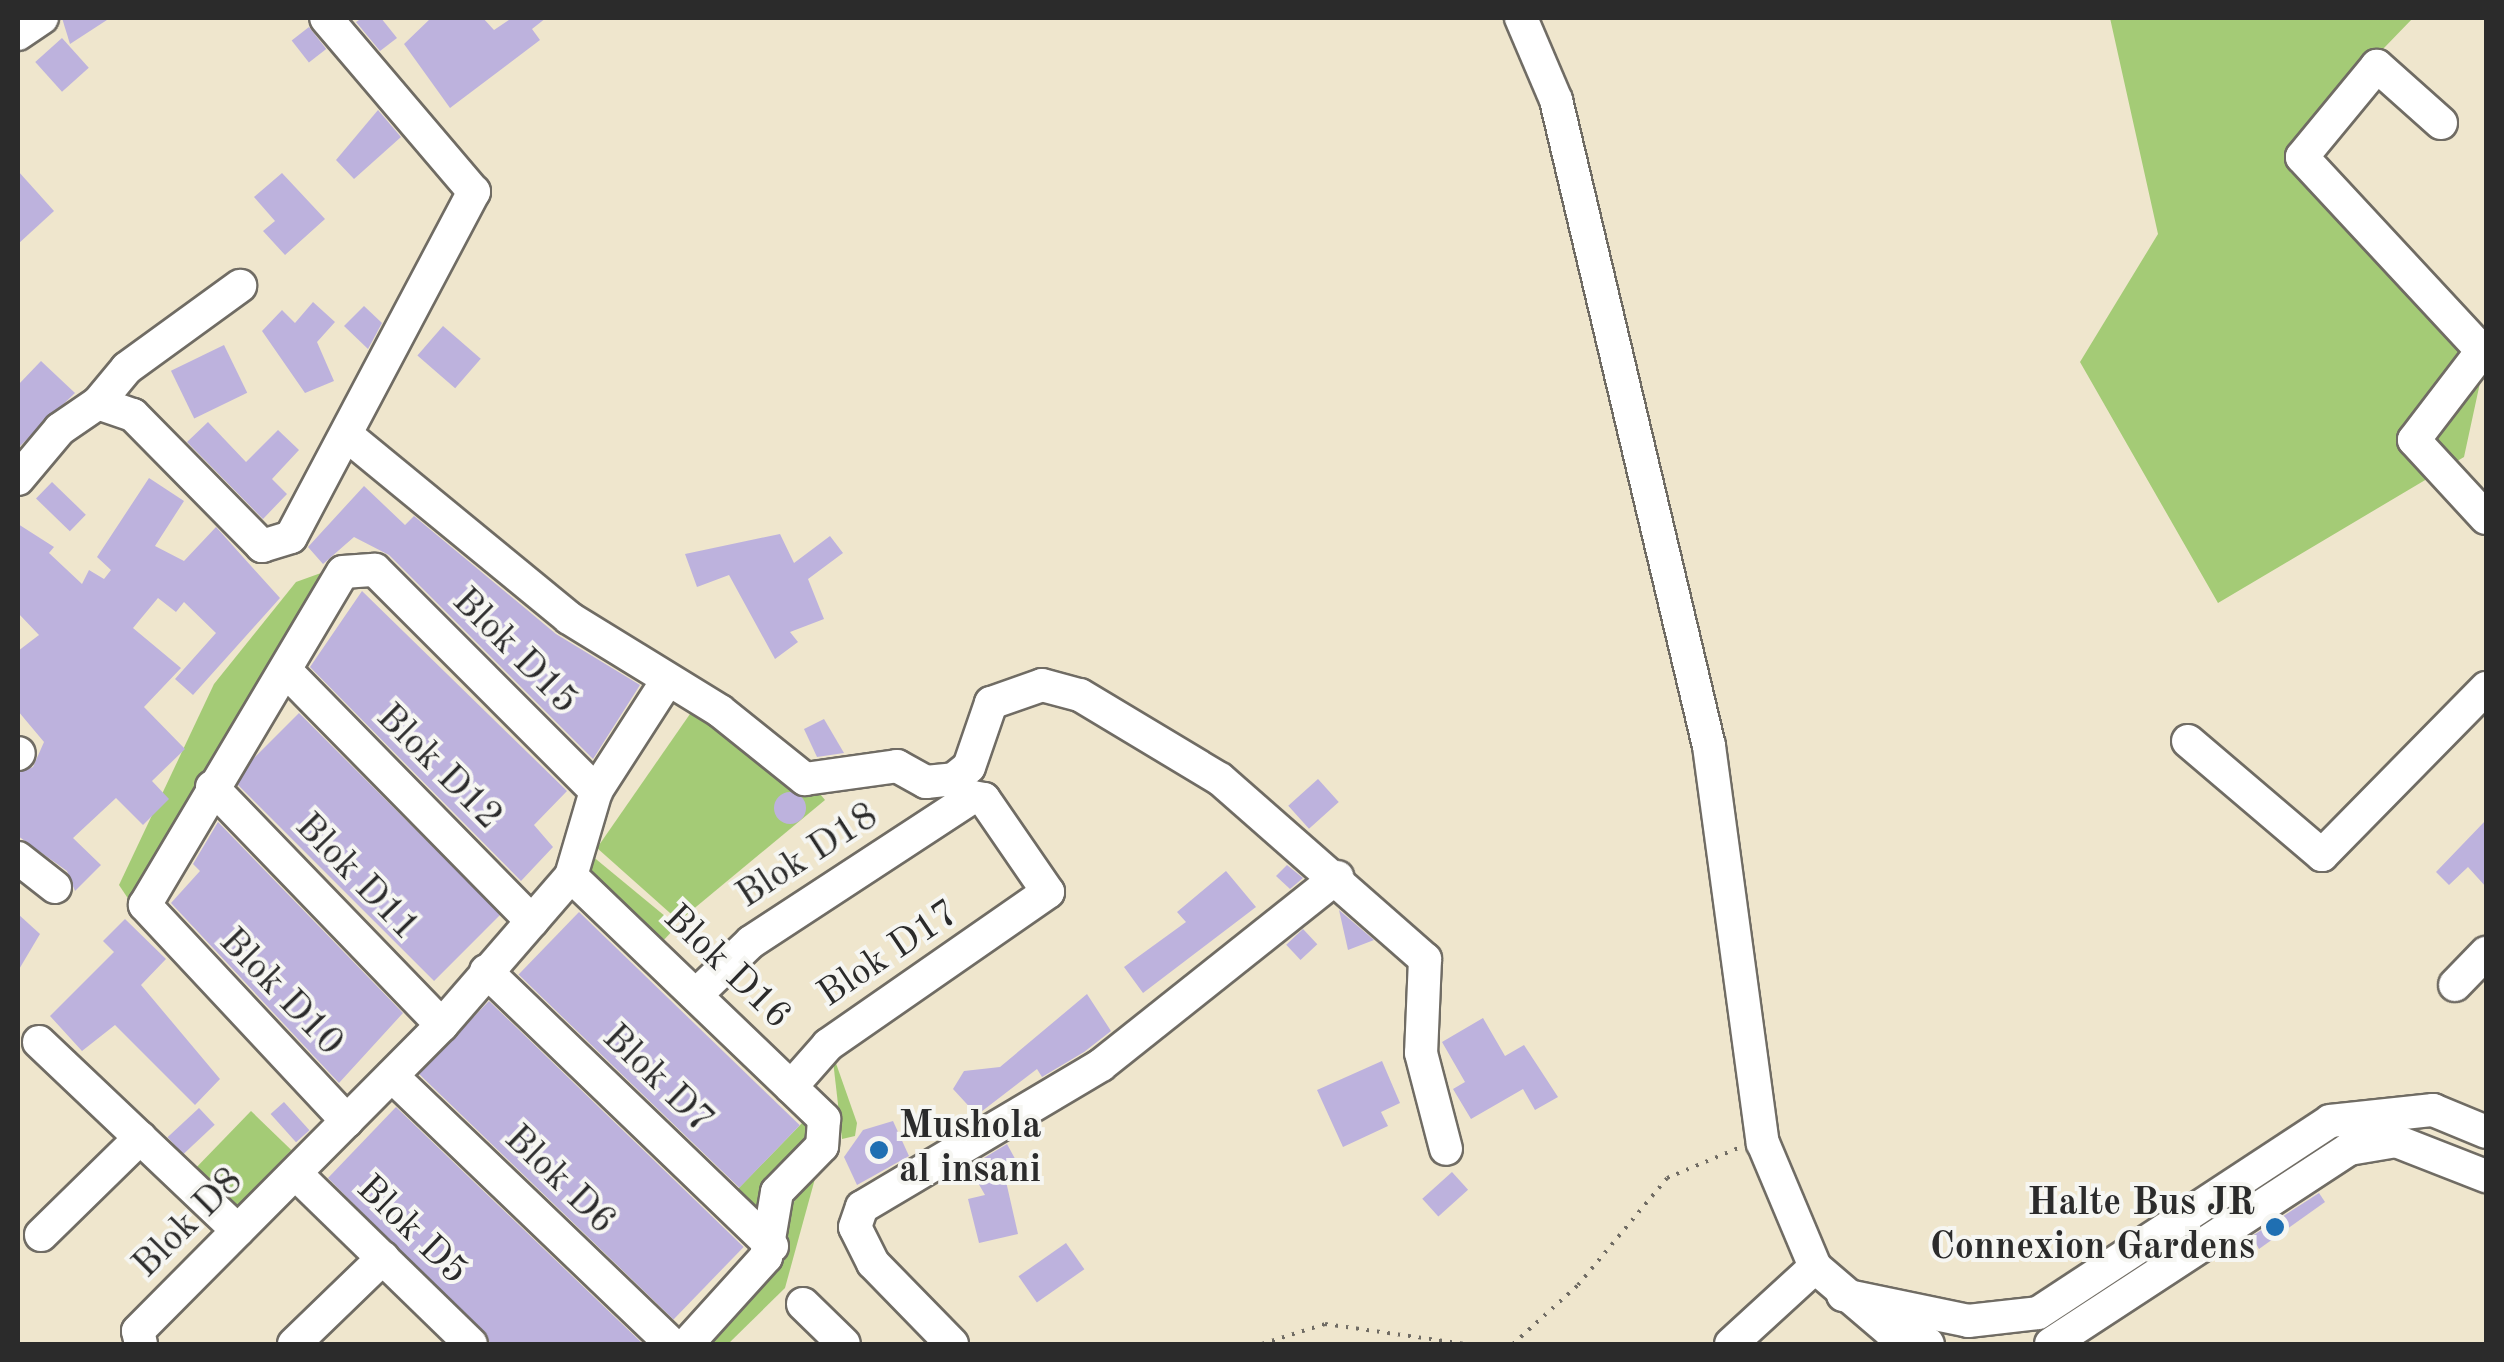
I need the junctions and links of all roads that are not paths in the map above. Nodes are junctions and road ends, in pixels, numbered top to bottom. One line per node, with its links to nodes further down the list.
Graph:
1 (42, 18): 4 (street)
2 (326, 18): 8 (street)
3 (1521, 18): 41 (street)
4 (18, 34)
5 (2441, 123): 10 (street)
6 (240, 286): 7 (street)
7 (98, 403): 8 (street); 9 (street)
8 (350, 437): 19 (street)
9 (18, 479)
10 (2486, 518)
11 (286, 672): 15 (street); 16 (street, Blok D15); 22 (street, Blok D12)
12 (2486, 688): 14 (street)
13 (661, 690): 16 (street)
14 (2188, 742)
15 (212, 787): 27 (street, Blok D11); 31 (street, Blok D10)
16 (596, 791): 18 (street)
17 (18, 858): 20 (street)
18 (571, 876): 22 (street, Blok D8); 26 (street, Blok D16)
19 (1337, 877): 34 (street); 50 (street)
20 (55, 888)
21 (1042, 900): 26 (street, Blok D18); 30 (street, Blok D17)
22 (532, 921): 24 (street, Blok D8)
23 (2486, 953): 25 (street)
24 (486, 971): 27 (street, Blok D8); 39 (street, Blok D7)
25 (2455, 985)
26 (696, 996): 30 (street, Blok D16)
27 (442, 1025): 29 (street, Blok D8)
28 (39, 1042): 33 (street)
29 (392, 1076): 31 (street, Blok D8); 47 (street, Blok D6)
30 (791, 1087): 39 (street, Blok D16)
31 (348, 1122): 35 (street, Blok D8)
32 (2486, 1132): 42 (street)
33 (140, 1138): 37 (street); 38 (street)
34 (1446, 1149)
35 (296, 1174): 37 (street, Blok D8); 40 (street, Blok D5)
36 (2486, 1176): 53 (street)
37 (238, 1232): 44 (street, Blok D8)
38 (41, 1235)
39 (772, 1246): 48 (street)
40 (383, 1258): 45 (street); 46 (street, Blok D5)
41 (1814, 1268): 42 (street); 51 (street)
42 (1843, 1295): 52 (street)
43 (803, 1304): 49 (street)
44 (139, 1338)
45 (294, 1344)
46 (471, 1344)
47 (670, 1344)
48 (687, 1344)
49 (844, 1344)
50 (952, 1344)
51 (1730, 1344)
52 (1928, 1344)
53 (2051, 1344)

